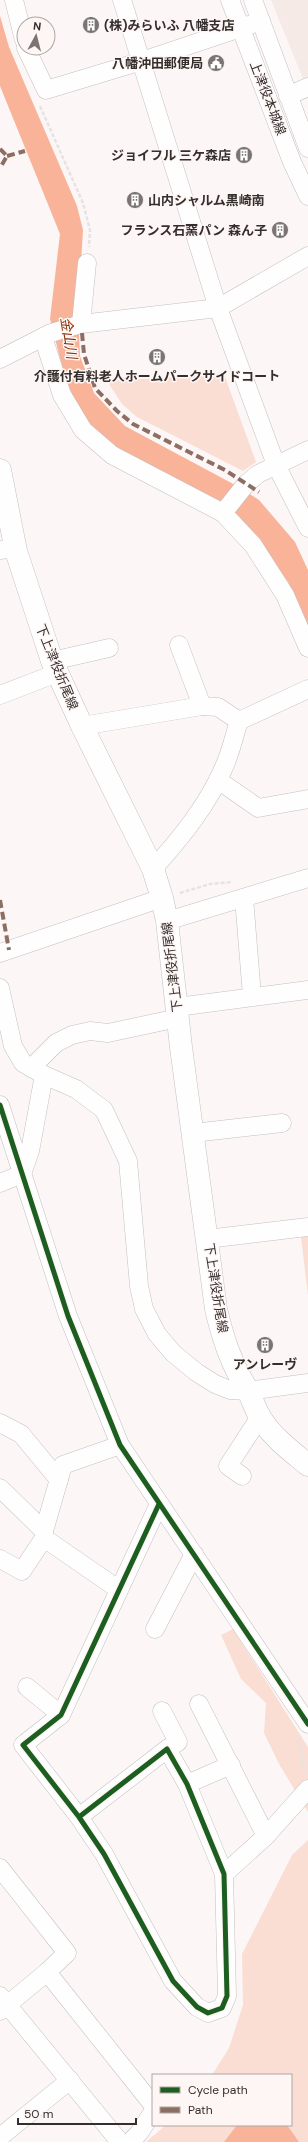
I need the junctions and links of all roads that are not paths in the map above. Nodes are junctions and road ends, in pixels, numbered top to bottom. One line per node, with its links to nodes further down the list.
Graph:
1 (14, 0): 5 (street)
2 (122, 0): 9 (street)
3 (230, 0): 7 (street, 上津役本城線)
4 (253, 0): 6 (street, 上津役本城線)
5 (18, 16)
6 (261, 21): 7 (street); 11 (street, 上津役本城線)
7 (240, 27): 9 (street); 13 (street, 上津役本城線)
8 (30, 56): 9 (street)
9 (142, 61): 16 (street)
10 (308, 87): 11 (street)
11 (288, 96): 12 (street, 上津役本城線)
12 (308, 148)
13 (308, 196)
14 (308, 256): 16 (street)
15 (87, 263): 17 (street)
16 (218, 308): 17 (street); 21 (street)
17 (81, 324): 18 (street)
18 (47, 335): 19 (street); 23 (street)
19 (0, 358)
20 (308, 450): 21 (street)
21 (276, 465): 23 (street); 24 (street)
22 (0, 470): 25 (main road, 下上津役折尾線)
23 (223, 513): 28 (street)
24 (308, 528)
25 (8, 549): 29 (main road, 下上津役折尾線)
26 (179, 645): 32 (street)
27 (109, 648): 29 (street)
28 (308, 648)
29 (55, 667): 31 (street); 34 (main road, 下上津役折尾線)
30 (308, 689): 33 (street)
31 (0, 695)
32 (202, 706): 33 (street); 34 (street)
33 (239, 720): 35 (street)
34 (82, 726): 37 (main road, 下上津役折尾線)
35 (218, 780): 36 (street); 37 (street)
36 (308, 799)
37 (152, 869): 40 (main road, 下上津役折尾線)
38 (308, 878): 39 (street)
39 (241, 890): 41 (street); 45 (street)
40 (162, 898): 41 (main road, 下上津役折尾線); 42 (street)
41 (167, 921): 46 (main road, 下上津役折尾線)
42 (0, 953)
43 (0, 988): 47 (street)
44 (308, 990): 45 (street)
45 (252, 996): 46 (street)
46 (178, 1013): 47 (street); 50 (main road, 下上津役折尾線)
47 (37, 1072): 51 (street); 56 (street)
48 (0, 1105): 51 (street)
49 (282, 1123): 50 (street)
50 (193, 1133): 54 (main road, 下上津役折尾線)
51 (22, 1174): 52 (street); 59 (street)
52 (0, 1183)
53 (308, 1227): 54 (street)
54 (208, 1239): 56 (main road, 下上津役折尾線)
55 (308, 1382): 56 (street)
56 (248, 1390): 57 (main road, 下上津役折尾線)
57 (260, 1417): 60 (main road, 下上津役折尾線); 61 (street)
58 (0, 1423): 62 (street)
59 (120, 1445): 62 (street); 64 (street)
60 (308, 1465)
61 (231, 1468)
62 (59, 1480): 65 (street)
63 (0, 1488): 65 (street)
64 (159, 1504): 66 (street); 68 (street)
65 (44, 1534): 67 (street); 68 (street)
66 (194, 1554): 69 (street); 74 (street)
67 (0, 1559)
68 (118, 1589): 73 (street)
69 (155, 1629)
70 (27, 1688): 73 (street)
71 (199, 1704): 76 (street)
72 (162, 1711): 75 (street)
73 (61, 1714): 79 (street)
74 (303, 1730)
75 (167, 1749): 78 (street); 79 (street)
76 (231, 1765): 78 (street); 80 (street)
77 (307, 1782): 80 (street)
78 (187, 1784): 82 (street)
79 (79, 1817): 82 (street)
80 (266, 1836): 82 (street)
81 (0, 1868): 83 (street)
82 (224, 1874)
83 (47, 1972): 84 (street); 86 (street)
84 (3, 2004): 85 (street)
85 (70, 2080): 88 (street); 89 (street)
86 (152, 2104)
87 (152, 2114): 90 (street)
88 (0, 2137)
89 (120, 2142)
90 (130, 2142)

